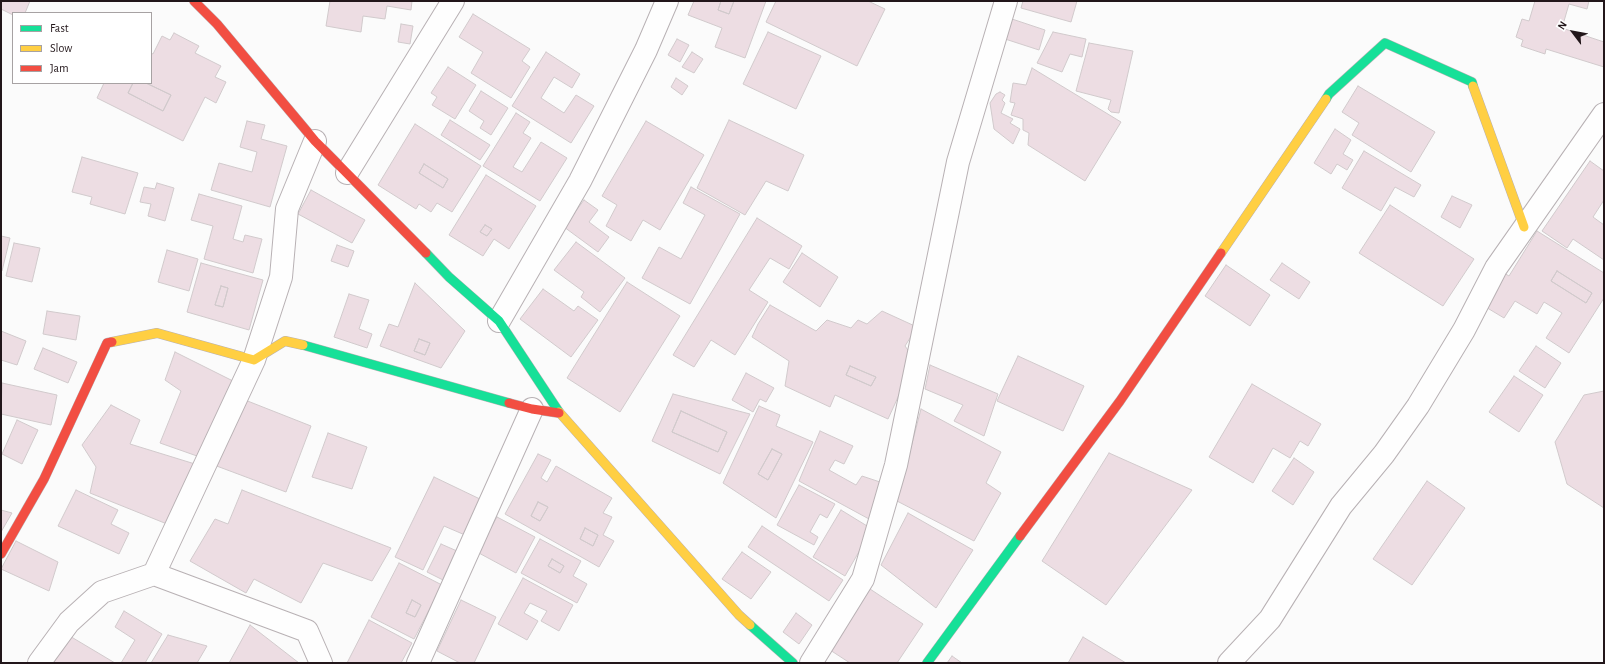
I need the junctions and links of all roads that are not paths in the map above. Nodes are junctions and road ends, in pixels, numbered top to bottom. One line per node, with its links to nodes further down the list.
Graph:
1 (194, 1): 6 (street)
2 (453, 1): 7 (street)
3 (667, 1): 9 (street)
4 (1006, 1): 19 (street)
5 (1604, 114): 8 (street)
6 (315, 141): 7 (street); 10 (street)
7 (346, 173): 9 (street)
8 (1524, 227): 20 (street); 21 (street)
9 (499, 321): 12 (street)
10 (254, 360): 11 (street); 13 (street); 14 (street)
11 (532, 409): 12 (street); 17 (street)
12 (559, 413): 18 (street)
13 (1, 554)
14 (154, 574): 15 (street); 16 (street)
15 (39, 663)
16 (322, 663)
17 (418, 663)
18 (793, 663)
19 (811, 663)
20 (927, 663)
21 (1229, 663)

